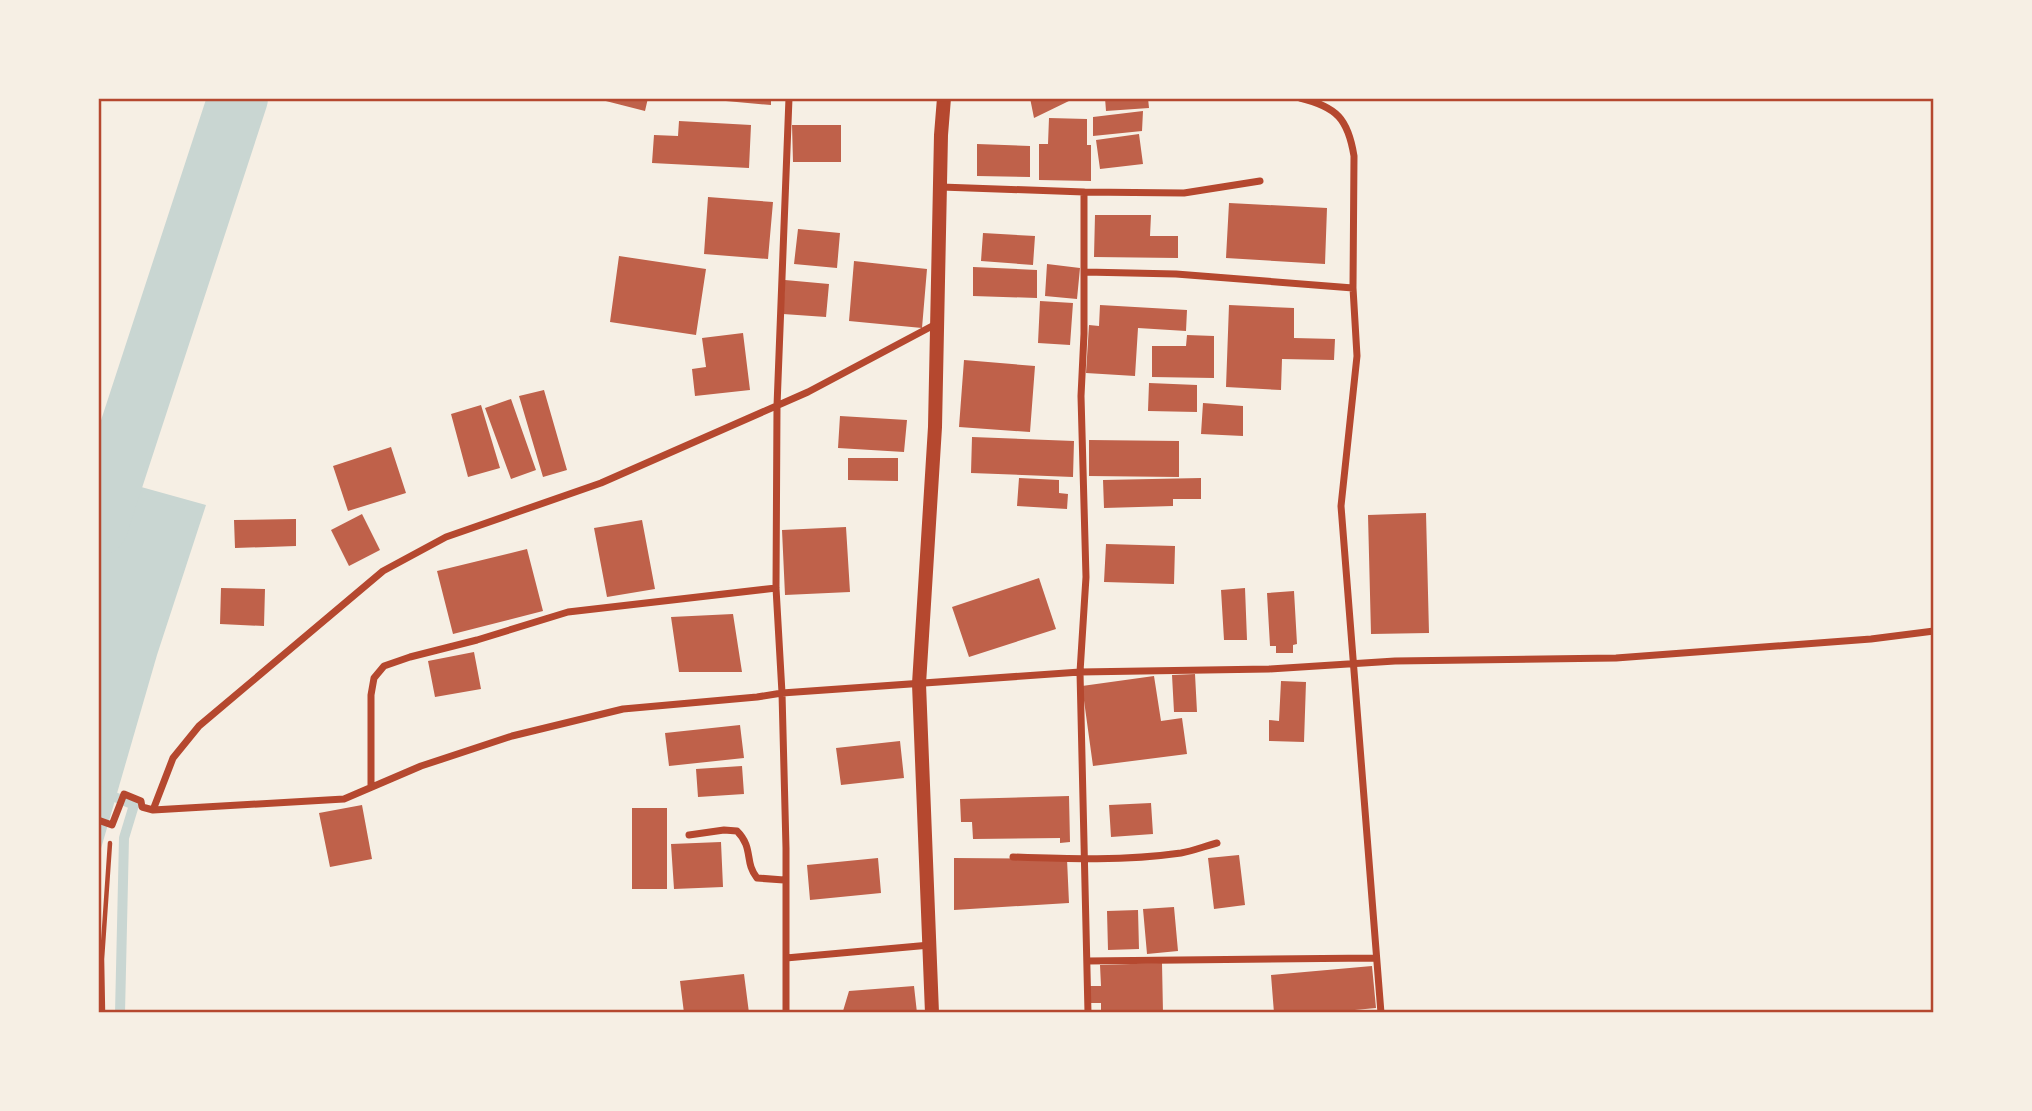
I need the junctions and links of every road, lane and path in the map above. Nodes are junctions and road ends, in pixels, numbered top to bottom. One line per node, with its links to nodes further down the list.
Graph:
1 (789, 98): 10 (street)
2 (944, 98): 5 (main road)
3 (1300, 98): 8 (street)
4 (1260, 181): 6 (street)
5 (941, 187): 6 (street); 9 (main road)
6 (1084, 192): 7 (street)
7 (1085, 272): 8 (street); 14 (street)
8 (1353, 288): 13 (street)
9 (937, 324): 10 (street); 15 (main road)
10 (777, 405): 11 (street); 18 (street)
11 (776, 588): 16 (street); 17 (street)
12 (1934, 631): 13 (street)
13 (1355, 663): 14 (street); 28 (street)
14 (1080, 672): 15 (street); 24 (street)
15 (919, 684): 16 (street); 26 (main road)
16 (782, 693): 17 (street); 25 (street)
17 (371, 787): 18 (street)
18 (153, 810): 20 (street)
19 (98, 820): 20 (street)
20 (112, 825): 30 (path)
21 (689, 835): 25 (street)
22 (1217, 844): 24 (street)
23 (1013, 857): 24 (street)
24 (1083, 859): 29 (street)
25 (785, 880): 27 (street)
26 (930, 944): 27 (street); 32 (main road)
27 (786, 958): 31 (street)
28 (1375, 958): 29 (street); 34 (street)
29 (1087, 961): 33 (street)
30 (103, 1013)
31 (786, 1013)
32 (932, 1013)
33 (1088, 1013)
34 (1381, 1013)

